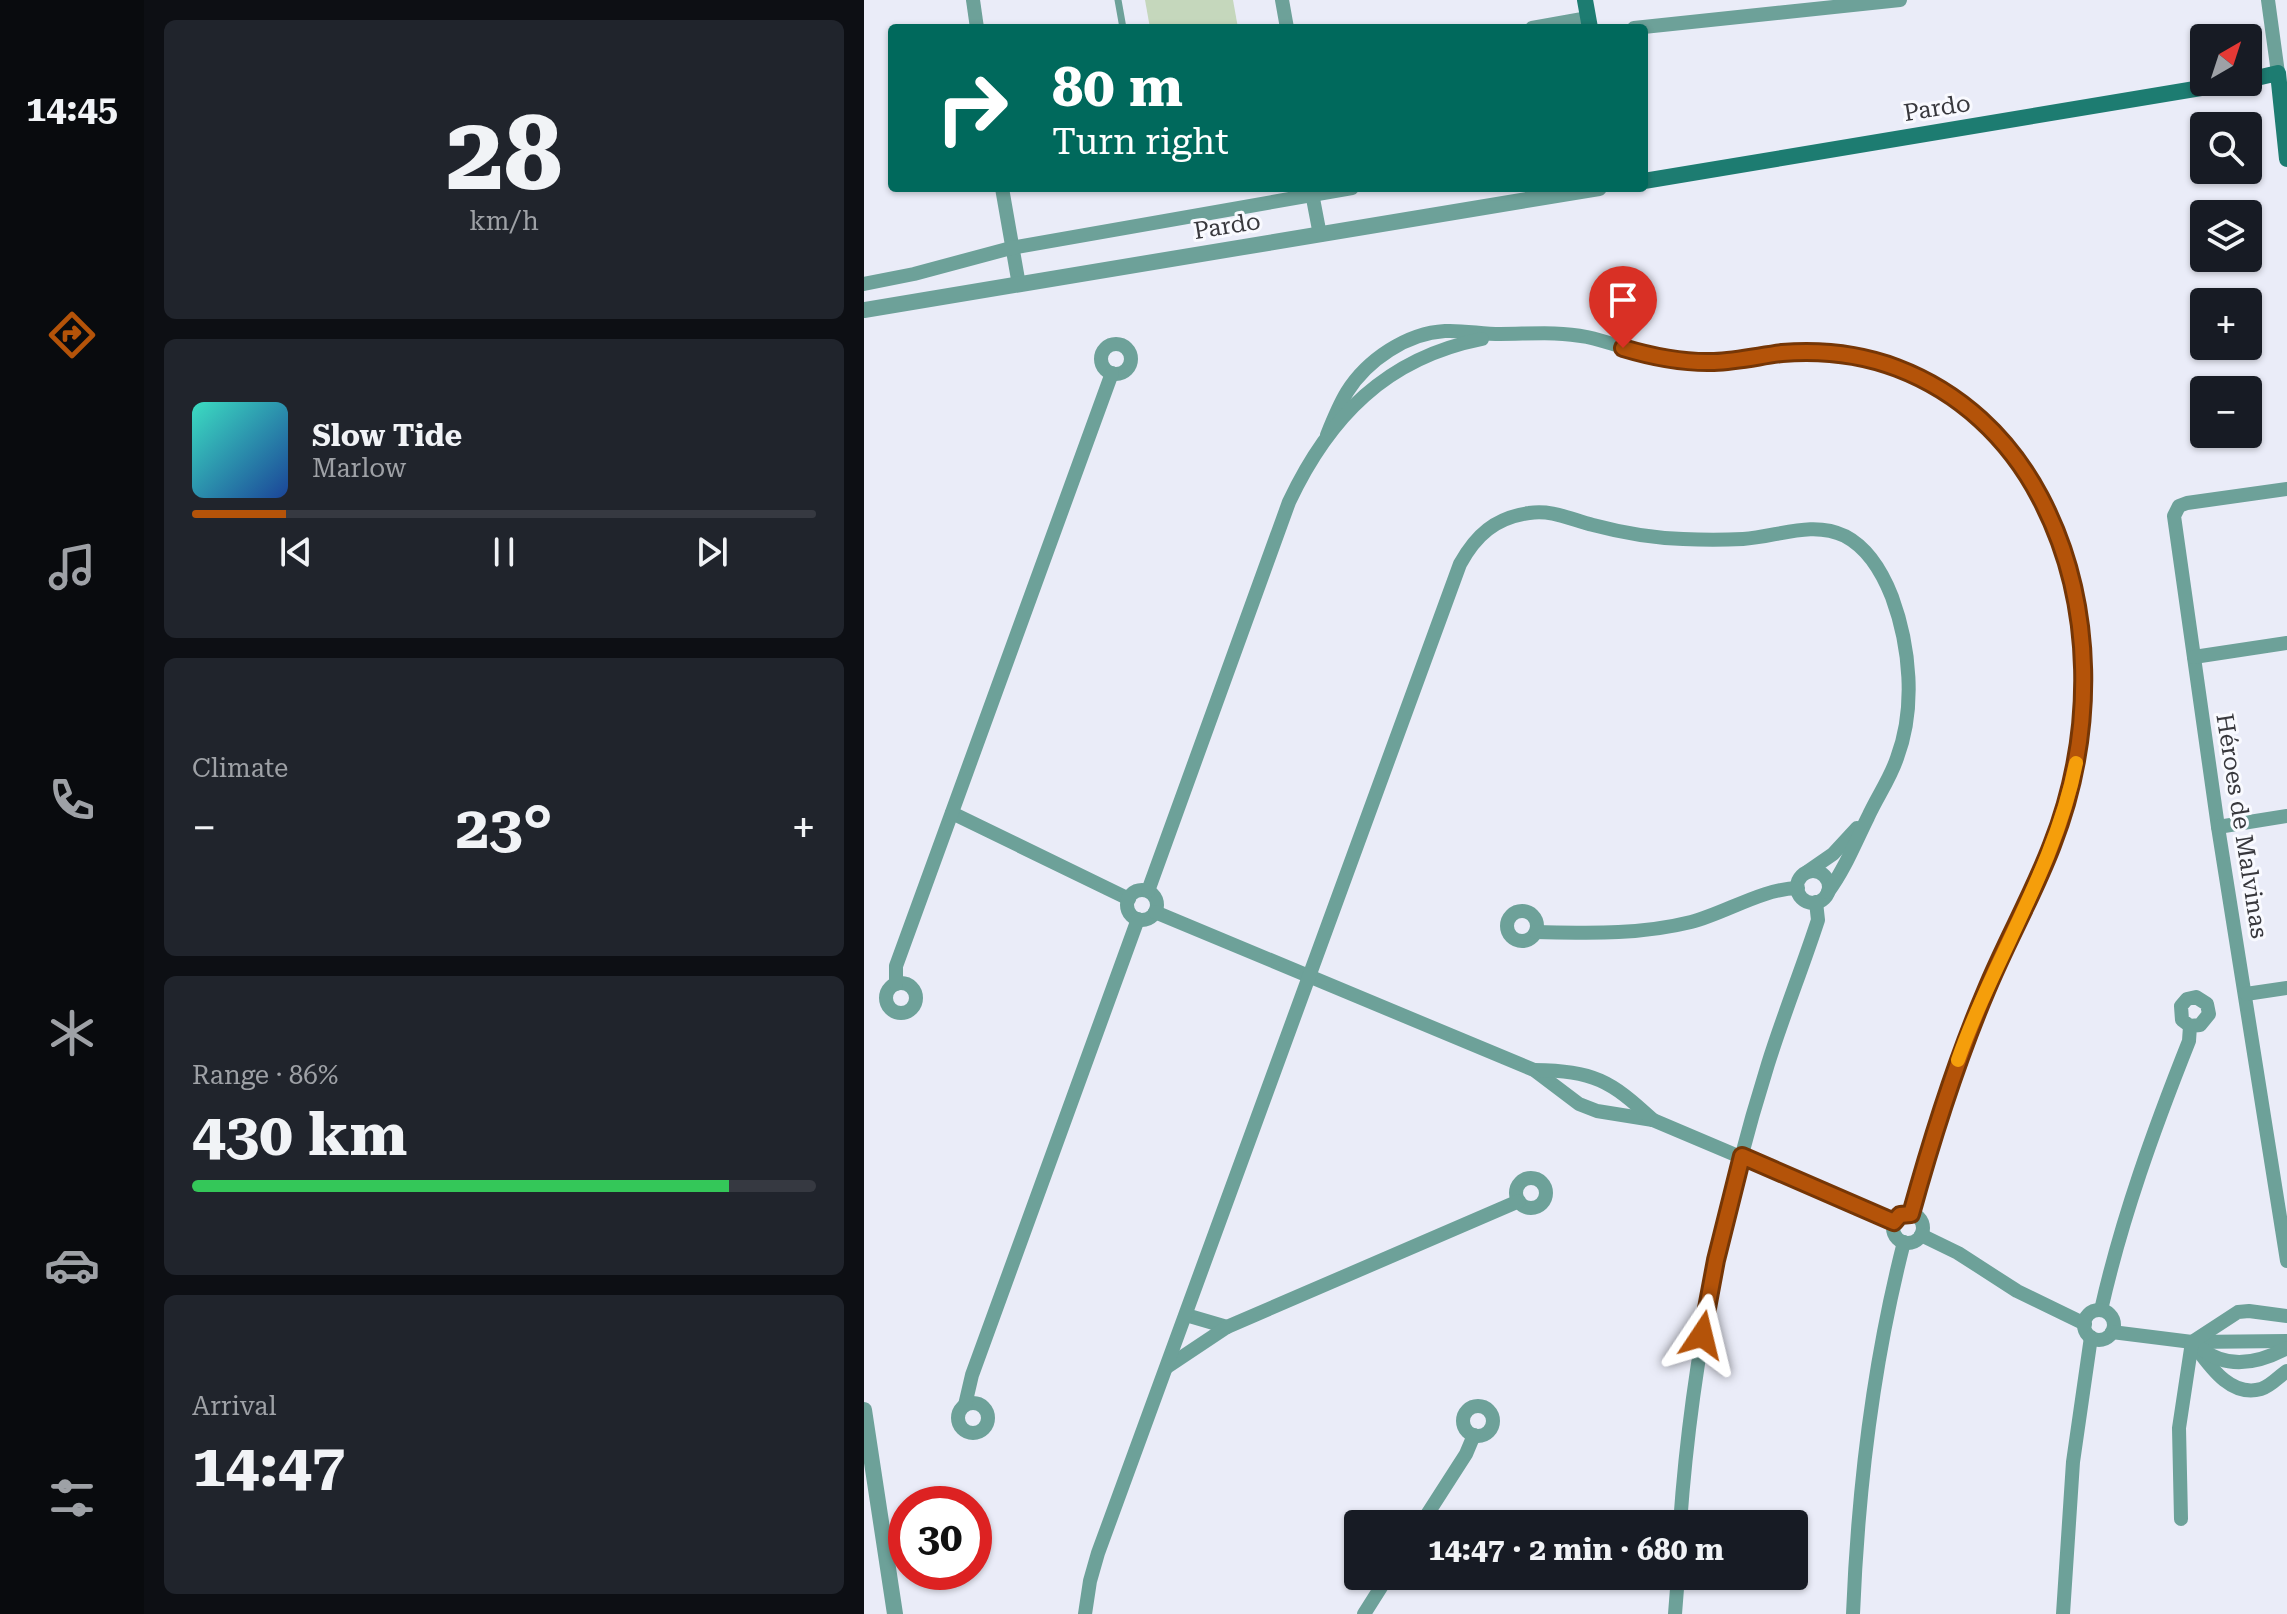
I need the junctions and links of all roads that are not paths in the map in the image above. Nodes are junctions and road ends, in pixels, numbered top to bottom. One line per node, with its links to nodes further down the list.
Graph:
1 (973, 0): 9 (street)
2 (1118, 0): 10 (lane)
3 (1282, 0): 11 (street)
4 (1585, 0): 8 (main road)
5 (1892, 0): 6 (street); 12 (street)
6 (1900, 0)
7 (2268, 0): 13 (street)
8 (1589, 23)
9 (976, 24)
10 (1122, 24)
11 (1286, 24)
12 (1648, 26)
13 (2278, 73): 14 (main road); 16 (main road)
14 (2262, 77)
15 (2190, 90): 17 (main road, Pardo)
16 (2287, 159)
17 (1648, 180)
18 (1003, 192): 23 (street)
19 (1307, 192): 23 (street, Pardo)
20 (1312, 192): 22 (street)
21 (1575, 192): 22 (street, Pardo)
22 (1320, 235): 25 (street, Pardo)
23 (1011, 248): 24 (street, Pardo); 25 (street)
24 (864, 284)
25 (1019, 285): 26 (street, Pardo)
26 (864, 310)
27 (1510, 334): 28 (street); 29 (street); 57 (street)
28 (1394, 348): 29 (street); 31 (street)
29 (1405, 367): 31 (street)
30 (1112, 373): 36 (street)
31 (1327, 435): 41 (street)
32 (2287, 489): 34 (street, Héroes de Malvinas)
33 (2287, 643): 34 (street)
34 (2194, 657): 38 (street, Héroes de Malvinas)
35 (1872, 809): 39 (street); 42 (street); 47 (street)
36 (952, 813): 43 (street); 48 (street)
37 (2287, 816): 38 (street)
38 (2218, 827): 50 (street, Héroes de Malvinas)
39 (1807, 872): 40 (street); 42 (street)
40 (1798, 888): 42 (street); 46 (street)
41 (1148, 891): 43 (street); 44 (street)
42 (1822, 897): 54 (street)
43 (1129, 899): 45 (street)
44 (1155, 912): 45 (street); 47 (street)
45 (1138, 919): 73 (street)
46 (1536, 932)
47 (1308, 976): 52 (street); 63 (street)
48 (896, 984)
49 (2287, 988): 50 (street)
50 (2246, 994): 55 (street, Héroes de Malvinas)
51 (2190, 1026): 62 (street)
52 (1534, 1070): 53 (street); 53 (street)
53 (1653, 1120): 54 (street)
54 (1742, 1156): 58 (street); 77 (street)
55 (2280, 1165): 61 (street, Héroes de Malvinas)
56 (1519, 1201): 65 (street)
57 (1911, 1214): 58 (street); 59 (street)
58 (1894, 1222): 60 (street)
59 (1921, 1235): 60 (street); 66 (street)
60 (1904, 1242): 85 (street)
61 (2287, 1261)
62 (2101, 1310): 66 (street); 67 (street)
63 (1186, 1315): 65 (street); 71 (street)
64 (2287, 1316): 69 (street)
65 (1227, 1327): 71 (street)
66 (2088, 1330): 67 (street); 86 (street)
67 (2112, 1332): 69 (street)
68 (2287, 1341): 69 (street)
69 (2192, 1342): 70 (street); 72 (street); 78 (street)
70 (2287, 1348)
71 (1167, 1367): 82 (street)
72 (2287, 1371)
73 (965, 1405)
74 (864, 1410): 81 (street)
75 (1474, 1435): 76 (street)
76 (1430, 1510)
77 (1681, 1510)
78 (2181, 1519)
79 (1379, 1590): 83 (street)
80 (1677, 1590): 84 (street)
81 (895, 1614)
82 (1085, 1614)
83 (1364, 1614)
84 (1675, 1614)
85 (1853, 1614)
86 (2063, 1614)

